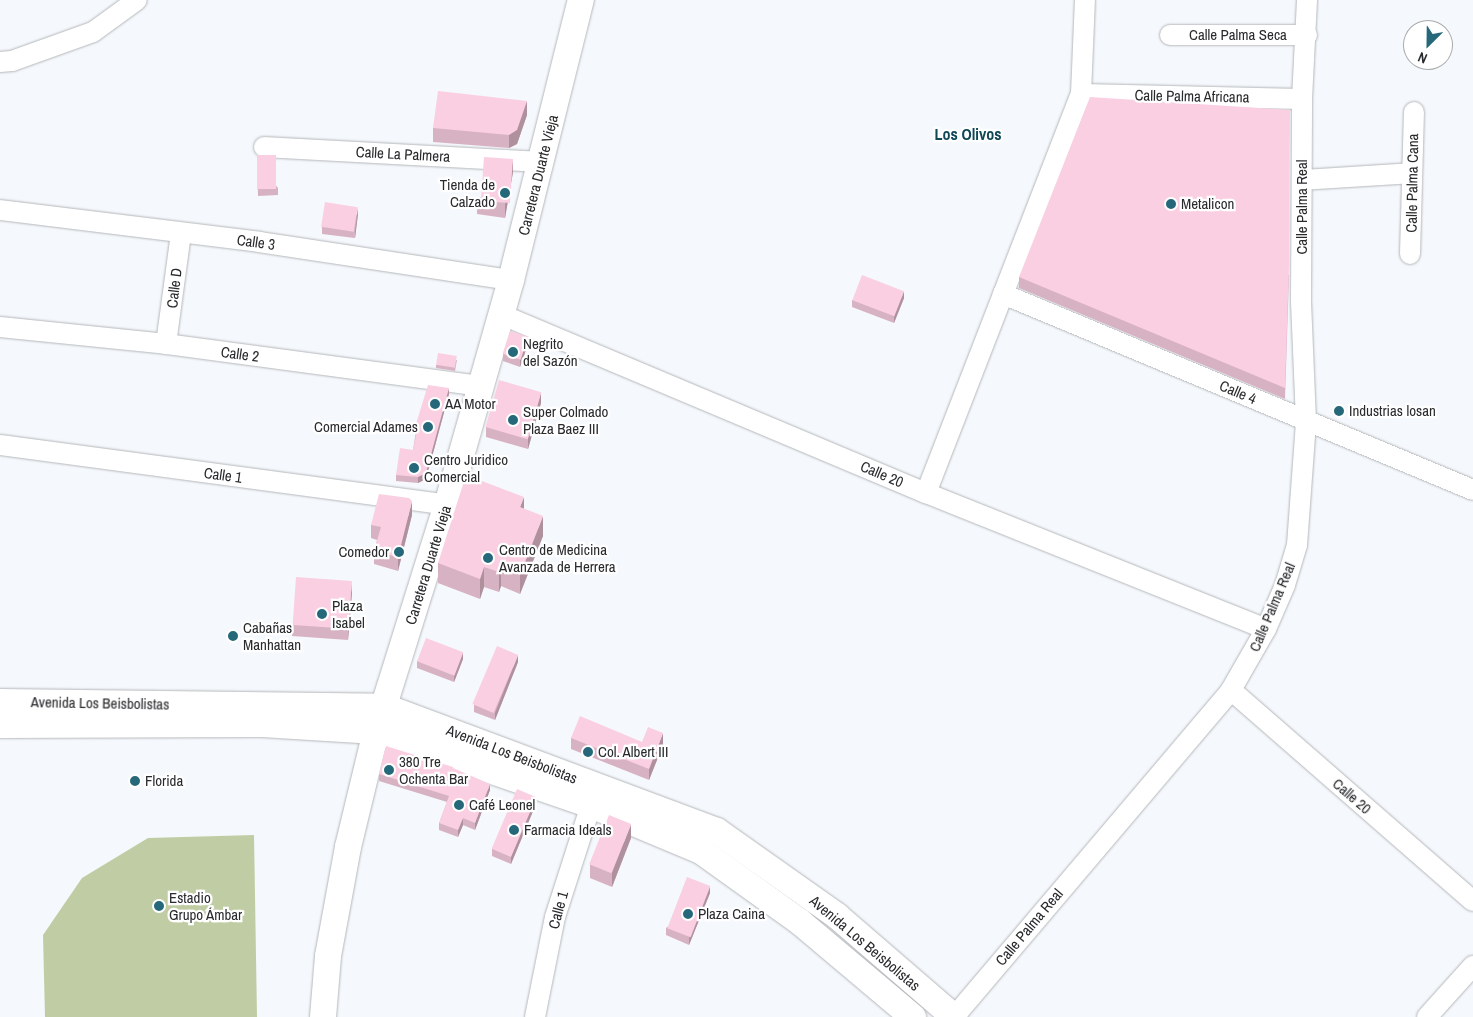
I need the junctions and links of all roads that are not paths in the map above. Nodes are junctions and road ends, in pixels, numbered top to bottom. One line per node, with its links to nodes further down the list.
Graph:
1 (137, 0): 7 (street)
2 (581, 0): 12 (main road, Carretera Duarte Vieja)
3 (1085, 0): 8 (street)
4 (1307, 0): 6 (street, Calle Palma Real)
5 (1170, 35): 6 (street, Calle Palma Seca)
6 (1306, 35): 9 (street, Calle Palma Real)
7 (4, 56)
8 (1081, 94): 9 (street, Calle Palma Africana); 19 (street)
9 (1302, 99): 14 (street, Calle Palma Real)
10 (1414, 112): 13 (street, Calle Palma Cana)
11 (264, 146): 12 (street, Calle La Palmera)
12 (542, 162): 18 (main road, Carretera Duarte Vieja)
13 (1412, 173): 14 (street); 17 (street, Calle Palma Cana)
14 (1302, 180): 24 (street, Calle Palma Real)
15 (0, 210): 16 (street, Calle 3)
16 (181, 233): 18 (street, Calle 3); 22 (street, Calle D)
17 (1410, 254)
18 (510, 280): 20 (main road, Carretera Duarte Vieja)
19 (1003, 294): 24 (street, Calle 4); 27 (street)
20 (500, 314): 23 (main road, Carretera Duarte Vieja); 27 (street, Calle 20)
21 (0, 327): 22 (street, Calle 2)
22 (166, 344): 23 (street, Calle 2)
23 (479, 386): 28 (main road, Carretera Duarte Vieja)
24 (1306, 421): 26 (street, Calle 4); 29 (street, Calle Palma Real)
25 (0, 445): 28 (street, Calle 1)
26 (1473, 490)
27 (926, 492): 29 (street, Calle 20)
28 (446, 505): 32 (main road, Carretera Duarte Vieja)
29 (1266, 629): 30 (street, Calle Palma Real)
30 (1231, 690): 36 (street, Calle 20); 41 (street, Calle Palma Real)
31 (0, 702): 32 (main road, Avenida Los Beisbolistas)
32 (385, 706): 34 (main road, Carretera Duarte Vieja); 41 (main road, Avenida Los Beisbolistas)
33 (0, 725): 34 (main road, Avenida Los Beisbolistas)
34 (376, 731): 35 (main road, Avenida Los Beisbolistas); 38 (main road, Carretera Duarte Vieja)
35 (591, 805): 39 (street, Calle 1); 40 (main road, Avenida Los Beisbolistas)
36 (1473, 901)
37 (1473, 966): 42 (street)
38 (322, 1017)
39 (535, 1017)
40 (913, 1017)
41 (954, 1017)
42 (1426, 1017)

